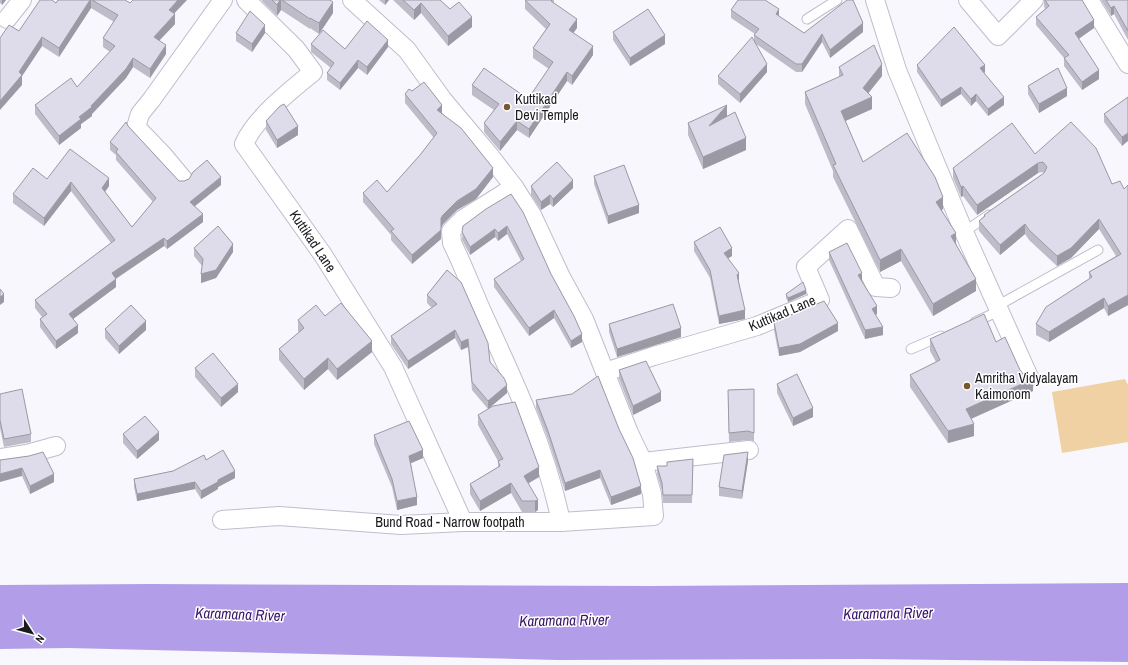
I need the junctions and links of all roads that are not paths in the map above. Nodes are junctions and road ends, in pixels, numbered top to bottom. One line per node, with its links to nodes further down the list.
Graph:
1 (22, 0): 11 (street)
2 (223, 0): 13 (street)
3 (246, 0): 30 (street, Kuttikad Lane)
4 (352, 0): 14 (street)
5 (838, 0): 10 (lane)
6 (875, 0): 16 (street)
7 (968, 0): 8 (street)
8 (1034, 0)
9 (1088, 0): 12 (street)
10 (807, 19)
11 (2, 21)
12 (1127, 62)
13 (183, 179)
14 (514, 187): 23 (street); 31 (street)
15 (996, 210): 16 (lane)
16 (964, 232): 19 (street)
17 (1098, 250): 19 (lane)
18 (891, 288): 23 (street, Kuttikad Lane)
19 (998, 309): 20 (lane); 24 (street)
20 (963, 327)
21 (948, 333): 22 (lane)
22 (912, 349)
23 (605, 372): 28 (street)
24 (1029, 377)
25 (56, 446): 27 (street)
26 (749, 450): 28 (street)
27 (0, 458)
28 (643, 462): 31 (street, Bund Road - Narrow footpath)
29 (222, 520): 30 (street, Bund Road - Narrow footpath)
30 (463, 522): 31 (street, Bund Road - Narrow footpath)
31 (561, 522)

